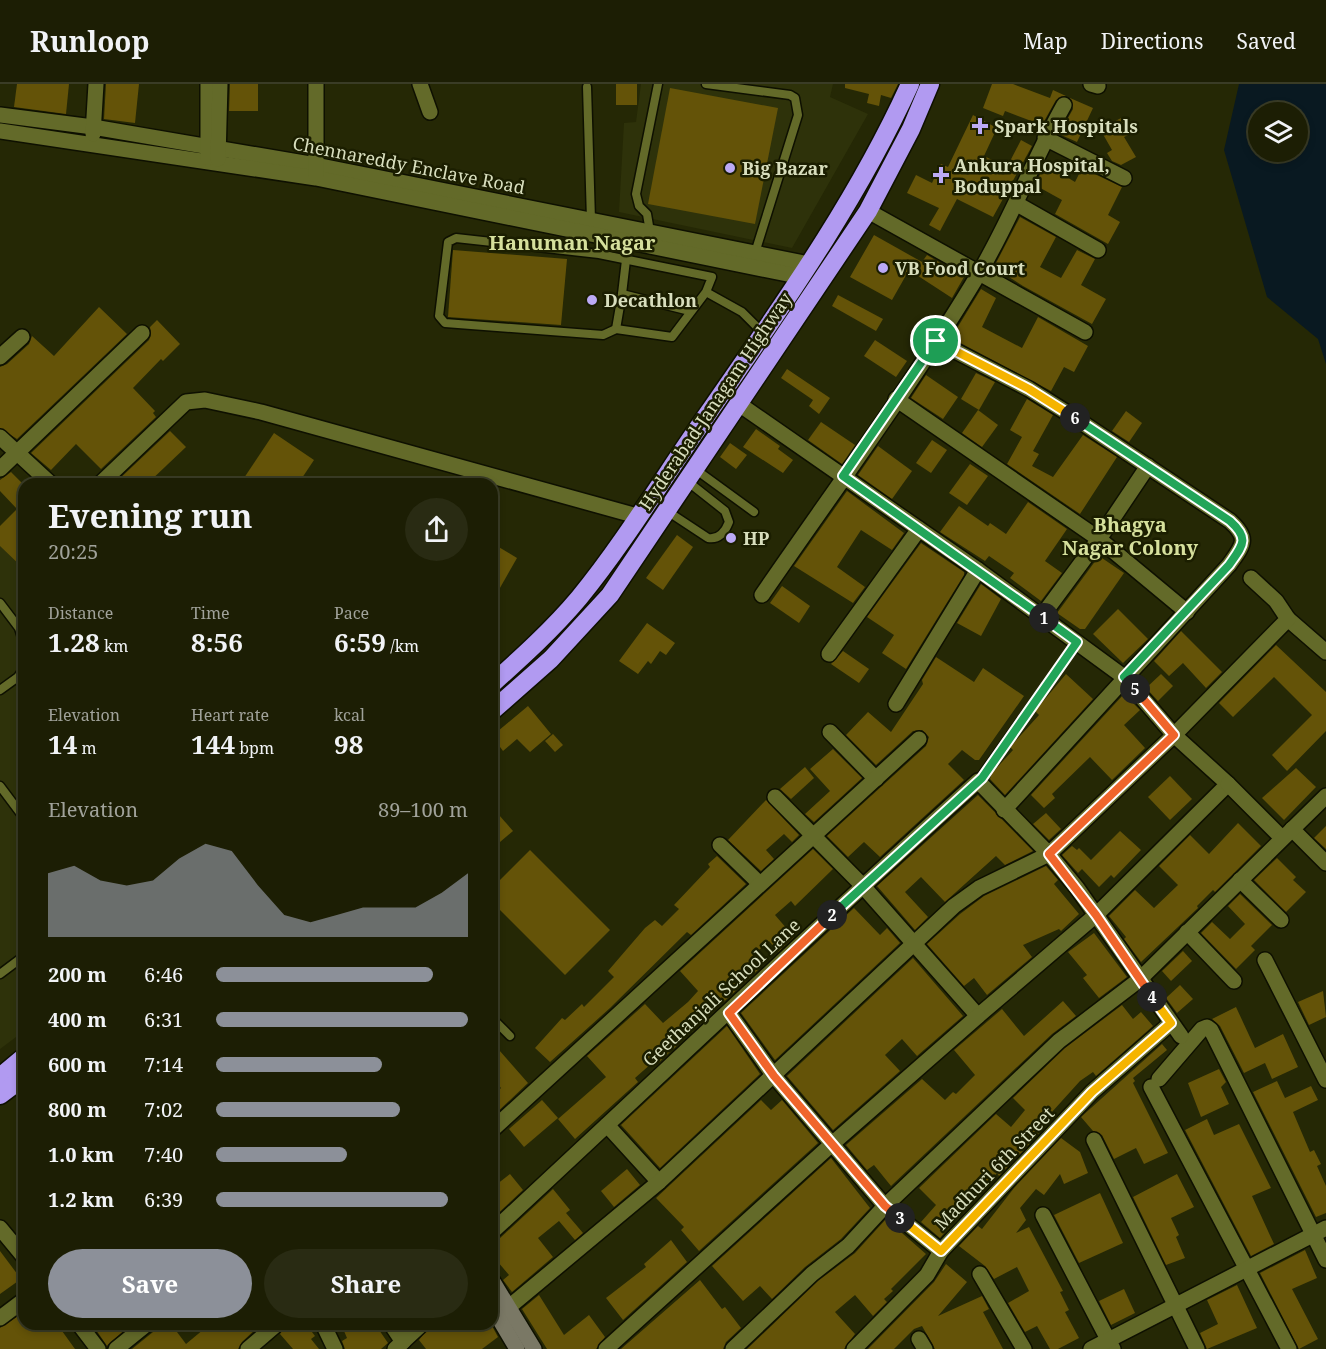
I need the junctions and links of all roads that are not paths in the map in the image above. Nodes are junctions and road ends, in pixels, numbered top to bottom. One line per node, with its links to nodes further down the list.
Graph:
1 (96, 84): 15 (street)
2 (208, 84): 11 (street)
3 (220, 84): 11 (street)
4 (316, 84): 20 (street)
5 (420, 84): 13 (street)
6 (658, 84): 25 (lane)
7 (706, 84): 27 (lane)
8 (910, 84): 29 (highway, Hyderabad-Janagam Highway)
9 (930, 84): 23 (highway, Hyderabad-Janagam Highway)
10 (587, 87): 24 (lane)
11 (214, 104): 19 (street)
12 (1064, 105): 17 (street)
13 (430, 112)
14 (0, 115): 15 (street, Chennareddy Enclave Road)
15 (93, 127): 18 (street); 19 (street, Chennareddy Enclave Road)
16 (0, 131): 18 (street, Chennareddy Enclave Road)
17 (1045, 138): 21 (street); 22 (street)
18 (92, 143): 19 (street, Chennareddy Enclave Road)
19 (213, 156): 20 (street, Chennareddy Enclave Road)
20 (316, 172): 24 (street, Chennareddy Enclave Road); 29 (street, Chennareddy Enclave Road)
21 (1124, 178)
22 (1017, 204): 26 (street); 30 (street)
23 (868, 211): 30 (street); 42 (highway, Hyderabad-Janagam Highway)
24 (591, 220): 25 (street, Chennareddy Enclave Road)
25 (650, 232): 27 (street, Chennareddy Enclave Road)
26 (1098, 250)
27 (755, 253): 29 (street, Chennareddy Enclave Road)
28 (626, 260): 31 (lane); 32 (lane); 34 (lane)
29 (806, 270): 37 (highway, Hyderabad-Janagam Highway)
30 (979, 273): 35 (street); 39 (street)
31 (706, 292): 33 (lane); 37 (lane)
32 (622, 294): 33 (lane); 34 (lane)
33 (690, 311): 34 (lane)
34 (616, 329)
35 (1085, 332)
36 (142, 333): 44 (street)
37 (764, 333): 53 (highway, Hyderabad-Janagam Highway)
38 (22, 337): 40 (street)
39 (936, 341): 41 (street); 45 (street)
40 (0, 357)
41 (896, 399): 48 (street); 55 (street)
42 (739, 404): 47 (highway, Hyderabad-Janagam Highway); 48 (street)
43 (0, 437): 44 (street)
44 (16, 452): 46 (street); 49 (street)
45 (1148, 466): 55 (street); 60 (street)
46 (0, 469)
47 (691, 475): 51 (highway, Hyderabad-Janagam Highway); 51 (lane); 52 (lane)
48 (843, 476): 54 (street); 58 (street)
49 (44, 478)
50 (106, 478): 53 (street)
51 (667, 511): 72 (highway, Hyderabad-Janagam Highway)
52 (754, 512)
53 (637, 516): 69 (highway, Hyderabad-Janagam Highway)
54 (920, 529): 56 (street); 66 (street)
55 (1099, 539): 60 (street); 61 (street)
56 (978, 570): 61 (street); 71 (street)
57 (1251, 578): 62 (street)
58 (762, 595)
59 (0, 603): 63 (lane)
60 (1187, 612): 68 (street)
61 (1042, 616): 64 (street)
62 (1288, 619): 65 (street); 74 (street)
63 (18, 627)
64 (1077, 642): 68 (street); 77 (lane)
65 (1326, 652)
66 (829, 654)
67 (18, 677): 70 (lane)
68 (1124, 677): 74 (street); 83 (street)
69 (498, 679)
70 (0, 690)
71 (896, 704)
72 (498, 706)
73 (830, 732): 76 (street)
74 (1174, 735): 78 (street); 87 (street)
75 (920, 739): 76 (street)
76 (876, 779): 85 (street)
77 (978, 782): 83 (street); 91 (street, Geethanjali School Lane)
78 (1228, 784): 84 (street); 92 (street)
79 (0, 786): 82 (lane)
80 (1326, 796): 84 (street)
81 (775, 797): 85 (street)
82 (18, 810)
83 (1004, 810): 87 (street)
84 (1287, 834): 88 (street); 89 (street)
85 (814, 836): 90 (street); 91 (street)
86 (720, 845): 90 (street)
87 (1049, 854): 92 (street); 95 (street)
88 (1326, 863)
89 (1240, 880): 93 (street); 94 (street)
90 (759, 883): 112 (street)
91 (862, 885): 95 (street); 101 (street, Geethanjali School Lane)
92 (1096, 915): 99 (street); 102 (street)
93 (1281, 920)
94 (1187, 932): 99 (street); 100 (street)
95 (912, 944): 102 (street); 108 (street)
96 (18, 960): 98 (lane)
97 (1265, 960): 110 (street)
98 (0, 974)
99 (1139, 980): 103 (street); 117 (street)
100 (1234, 981)
101 (729, 1013): 108 (street); 113 (street, Geethanjali School Lane)
102 (978, 1016): 115 (street)
103 (1171, 1023): 106 (street); 123 (street, Madhuri 6th Street)
104 (498, 1024): 105 (lane)
105 (510, 1036)
106 (1181, 1036)
107 (18, 1066): 111 (highway)
108 (774, 1076): 115 (street); 116 (street)
109 (18, 1080): 111 (highway)
110 (1326, 1080)
111 (1, 1088)
112 (498, 1124)
113 (607, 1125): 116 (street); 119 (street, Geethanjali School Lane)
114 (1094, 1140): 129 (street)
115 (832, 1144): 117 (street); 147 (street)
116 (659, 1182): 130 (street)
117 (885, 1206): 123 (street); 148 (street)
118 (1043, 1215): 139 (street)
119 (498, 1226)
120 (0, 1228): 122 (street)
121 (1320, 1231): 124 (street); 125 (street); 125 (street)
122 (18, 1250)
123 (941, 1251): 149 (street, Madhuri 6th Street)
124 (1326, 1260)
125 (1248, 1268): 129 (street); 153 (street)
126 (980, 1274): 150 (street)
127 (498, 1290): 130 (street)
128 (18, 1304): 132 (street)
129 (1176, 1306): 139 (street); 152 (street)
130 (509, 1307): 146 (street)
131 (498, 1317): 145 (street)
132 (0, 1318)
133 (84, 1330): 140 (street)
134 (140, 1330): 141 (street)
135 (270, 1330): 142 (street)
136 (326, 1330): 143 (street)
137 (416, 1330): 138 (street)
138 (403, 1342): 144 (street)
139 (1111, 1345): 151 (street)
140 (98, 1349)
141 (116, 1349)
142 (248, 1349)
143 (335, 1349)
144 (420, 1349)
145 (517, 1349)
146 (534, 1349)
147 (606, 1349)
148 (733, 1349)
149 (854, 1349)
150 (1024, 1349)
151 (1091, 1349)
152 (1197, 1349)
153 (1289, 1349)

